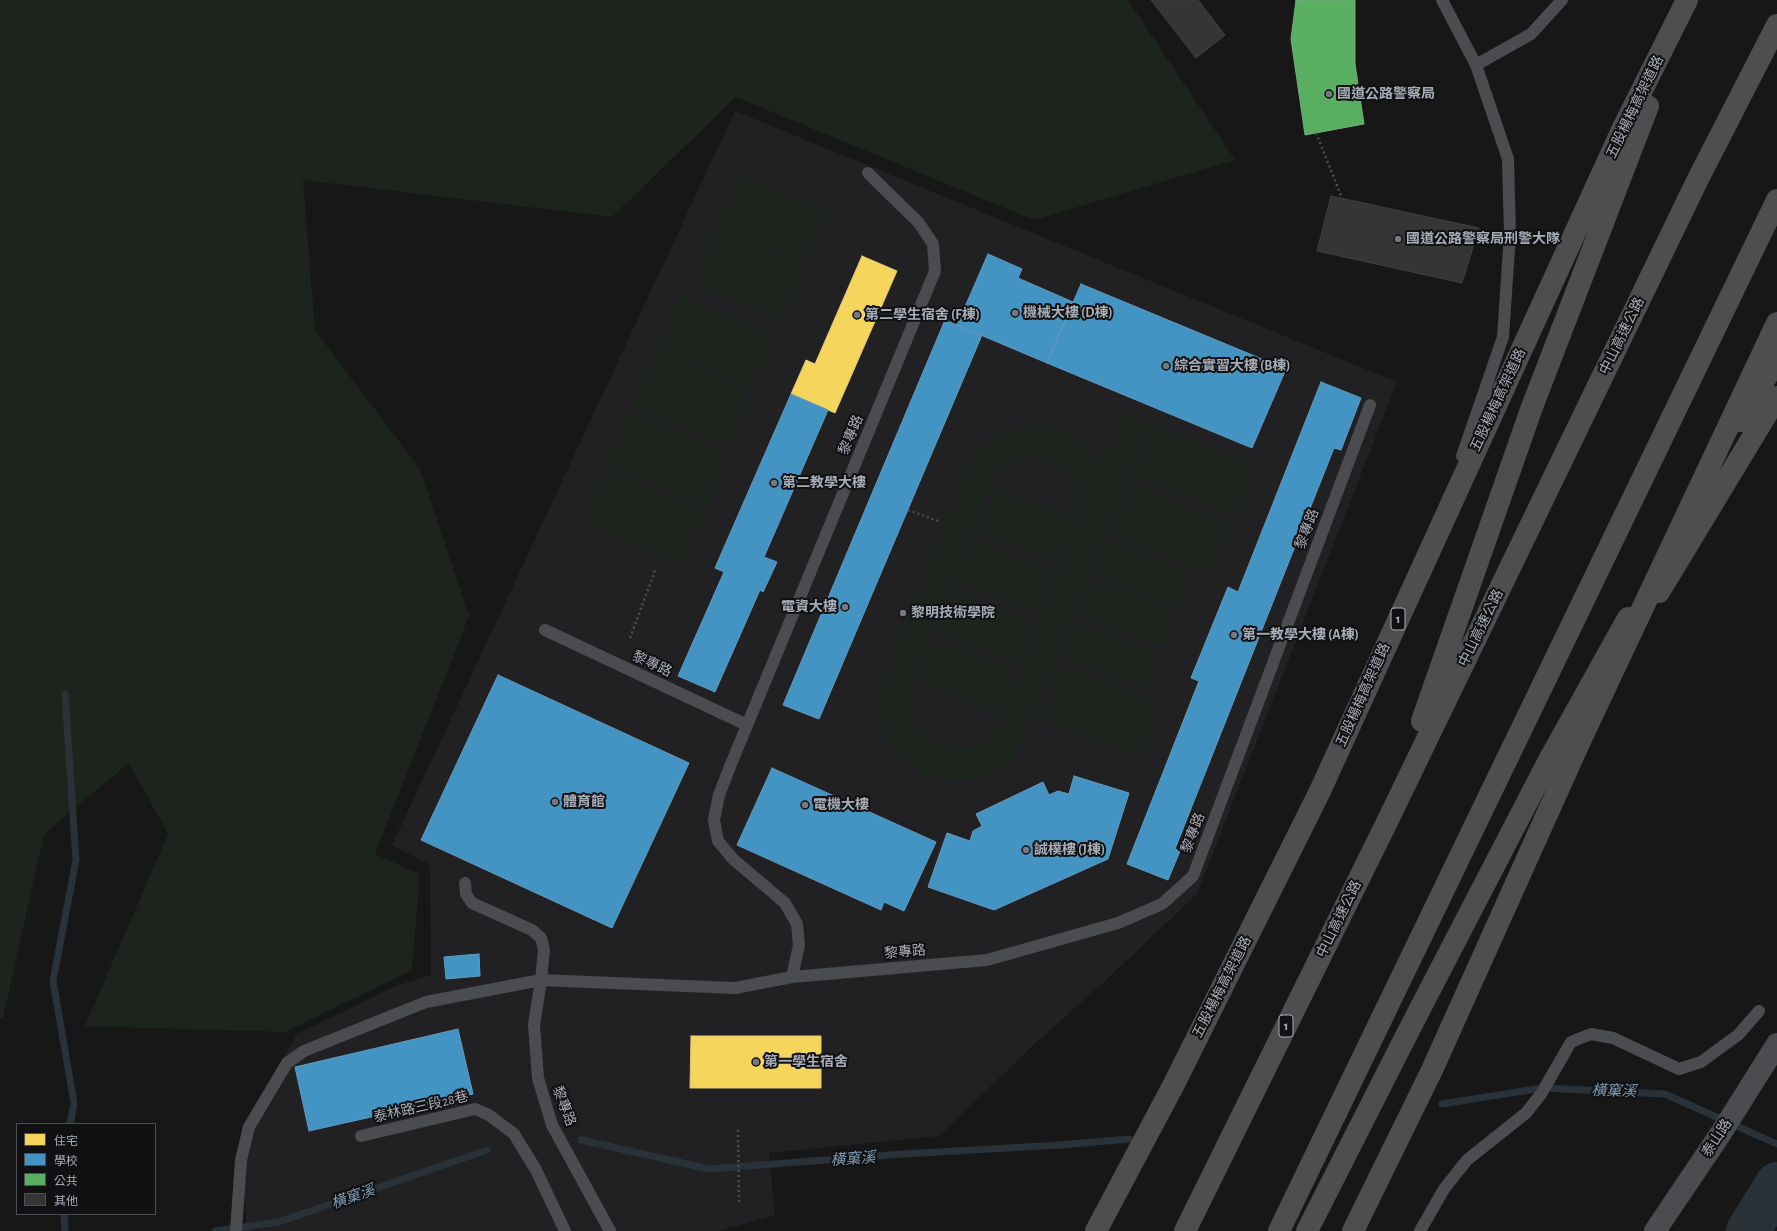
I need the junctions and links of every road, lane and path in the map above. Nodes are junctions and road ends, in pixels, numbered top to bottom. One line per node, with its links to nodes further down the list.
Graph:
1 (1442, 0): 5 (lane)
2 (1562, 0): 5 (lane)
3 (1688, 0): 20 (highway); 35 (highway, 五股楊梅高架道路 / 1)
4 (1777, 25): 20 (highway, 中山高速公路 / 1)
5 (1476, 65): 34 (lane)
6 (1316, 133): 8 (path)
7 (868, 173): 19 (lane, 黎專路)
8 (1342, 198)
9 (1777, 200): 36 (highway)
10 (1777, 323): 38 (highway, bridge)
11 (1777, 358): 25 (highway)
12 (1777, 396): 25 (highway)
13 (1370, 406): 22 (lane, 黎專路)
14 (908, 510): 15 (path)
15 (938, 521)
16 (656, 568): 18 (path)
17 (545, 630): 19 (lane, 黎專路)
18 (630, 638)
19 (747, 725): 22 (lane, 黎專路)
20 (1386, 822): 30 (highway, 中山高速公路 / 1)
21 (465, 883): 23 (lane, 黎專路)
22 (792, 977): 23 (lane, 黎專路)
23 (541, 980): 31 (lane, 黎專路); 33 (lane, 黎專路)
24 (1759, 1011): 39 (lane)
25 (1408, 1032): 37 (highway)
26 (1777, 1044): 40 (street, 泰山路)
27 (738, 1130): 29 (path)
28 (361, 1136): 32 (lane, 泰林路三段28巷)
29 (739, 1205)
30 (1186, 1230)
31 (236, 1231)
32 (565, 1231)
33 (610, 1231)
34 (1089, 1231)
35 (1096, 1231)
36 (1279, 1231)
37 (1307, 1231)
38 (1353, 1231)
39 (1420, 1231)
40 (1655, 1231)

